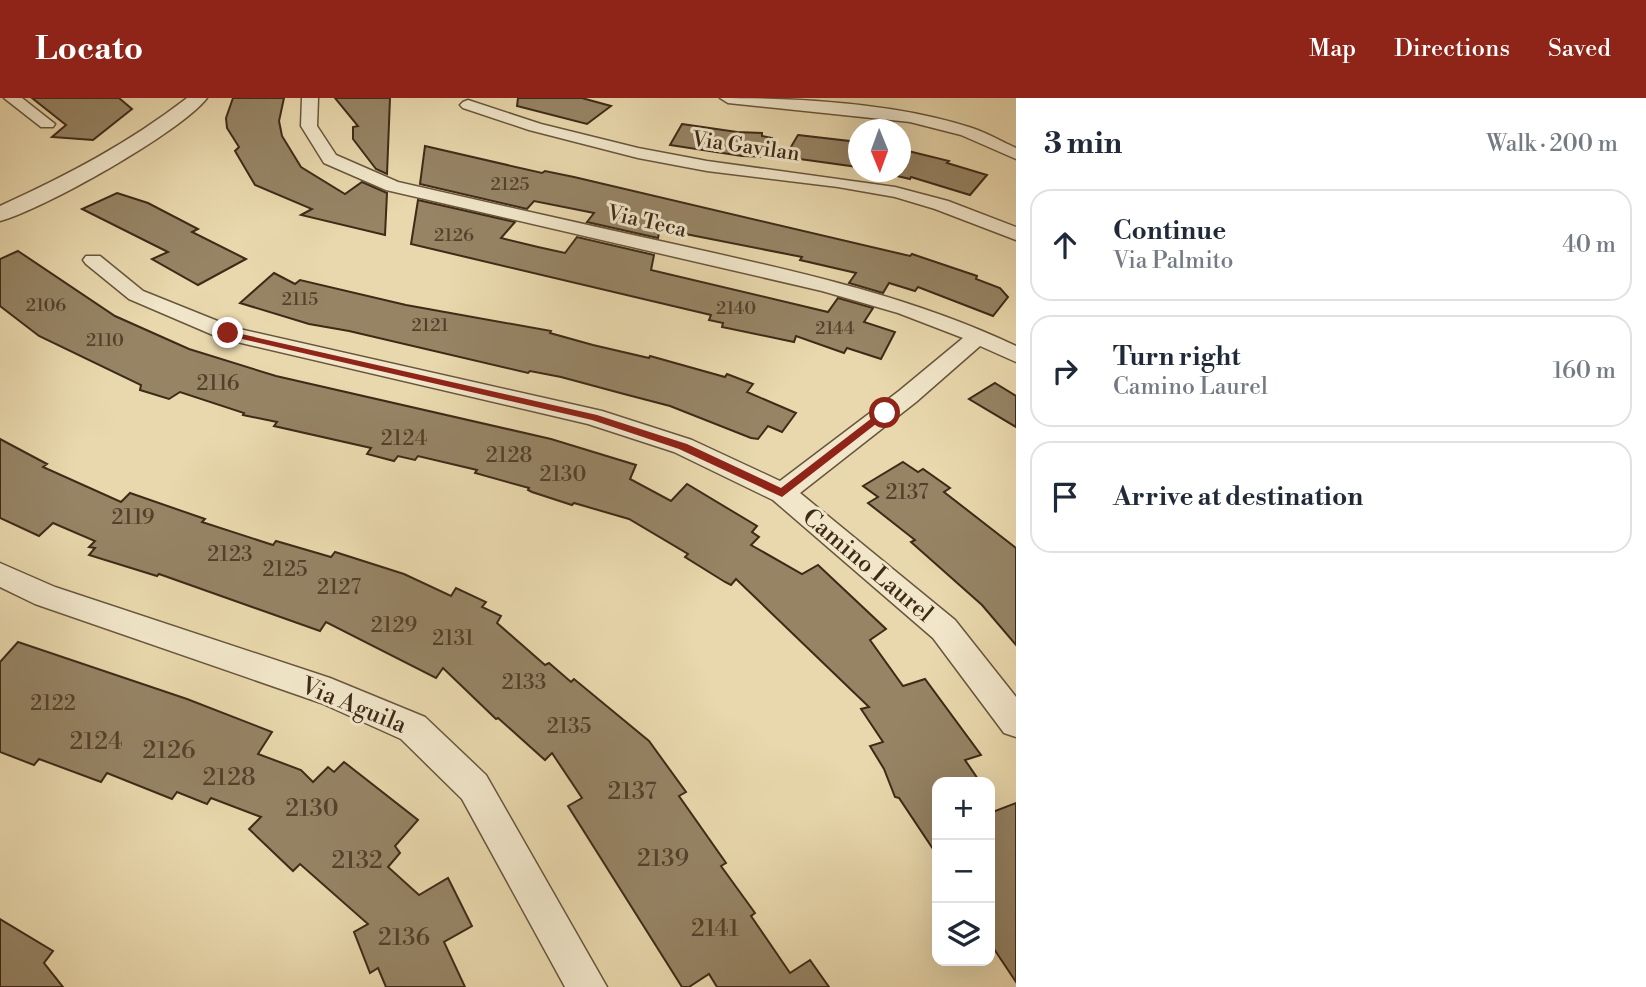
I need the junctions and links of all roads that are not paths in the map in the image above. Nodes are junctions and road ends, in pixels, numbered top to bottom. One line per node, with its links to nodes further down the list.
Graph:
1 (12, 98): 6 (street)
2 (198, 98): 8 (street)
3 (310, 98): 11 (street, Via Teca)
4 (728, 98): 7 (street)
5 (468, 106): 9 (street, Via Gavilan)
6 (47, 124)
7 (1016, 154)
8 (0, 214)
9 (1013, 228)
10 (93, 260): 13 (street, Camino Laurel)
11 (979, 335): 12 (street, Via Teca); 13 (street)
12 (1016, 355)
13 (782, 493): 15 (street, Camino Laurel)
14 (0, 574): 16 (street, Via Aguila)
15 (1016, 722)
16 (587, 987)

